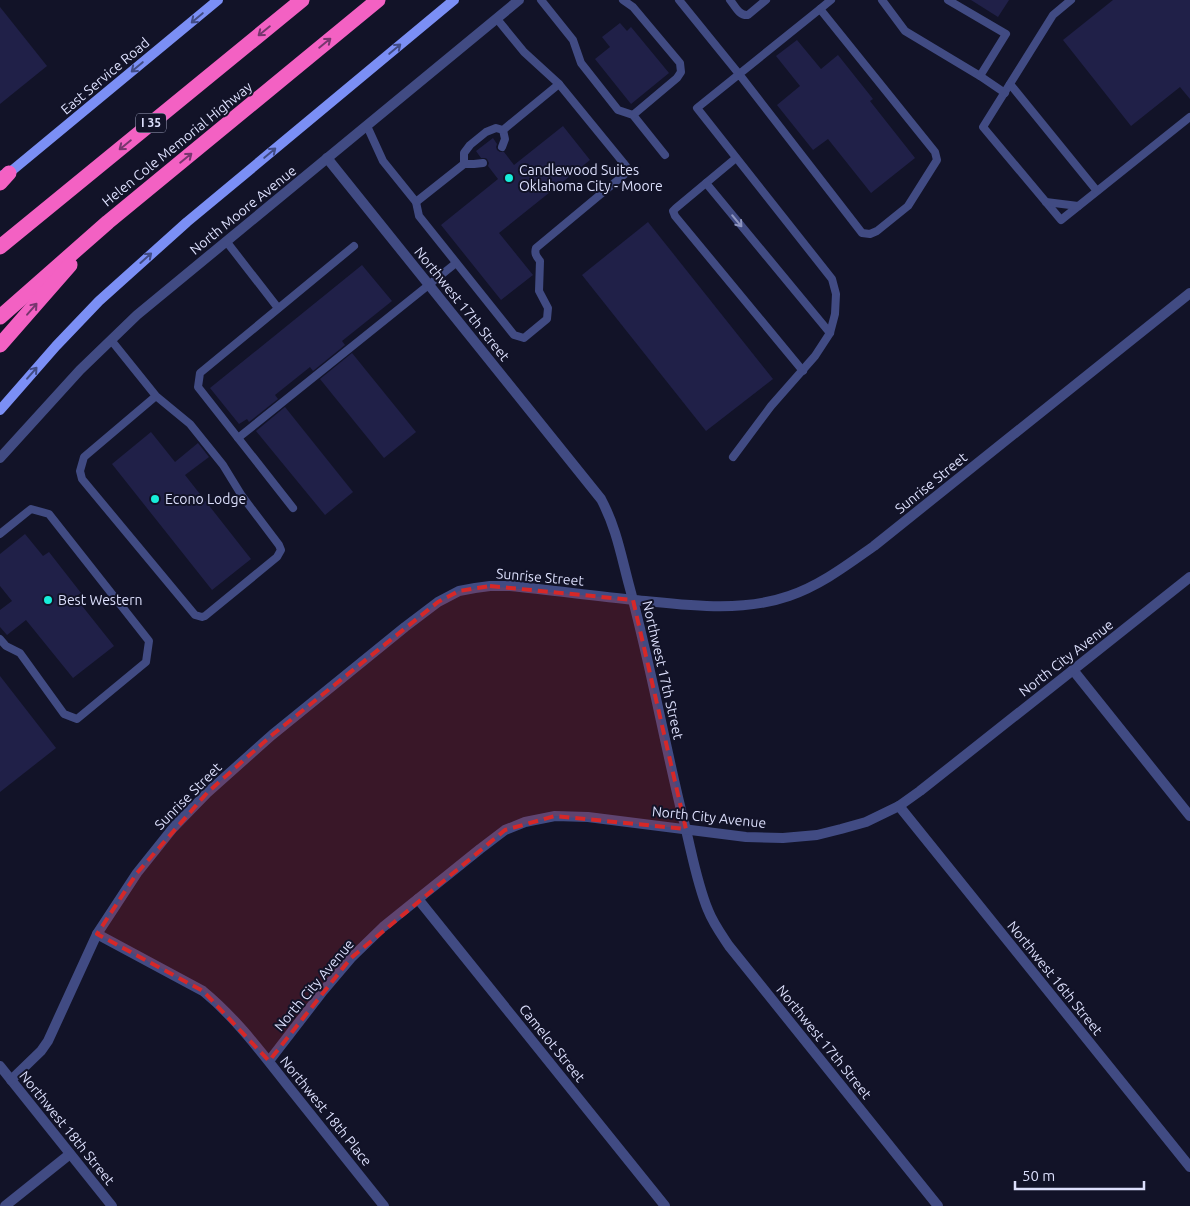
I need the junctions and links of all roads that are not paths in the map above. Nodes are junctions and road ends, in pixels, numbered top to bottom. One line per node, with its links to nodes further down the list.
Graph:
1 (218, 0): 32 (main road, East Service Road, one-way to 32)
2 (302, 0): 41 (highway, I 35, one-way to 41)
3 (378, 0): 38 (highway, Helen Cole Memorial Highway, one-way to 3)
4 (454, 0): 52 (main road, one-way to 4)
5 (519, 0): 16 (street, North Moore Avenue)
6 (541, 0): 22 (lane)
7 (623, 0): 22 (lane)
8 (679, 0): 17 (lane)
9 (730, 0): 10 (lane)
10 (766, 0)
11 (831, 0): 15 (lane)
12 (882, 0): 18 (lane)
13 (948, 0): 18 (lane)
14 (1071, 0): 20 (lane)
15 (820, 9): 17 (lane); 17 (lane)
16 (497, 19): 19 (lane); 24 (street, North Moore Avenue)
17 (739, 74): 29 (lane)
18 (980, 76): 21 (lane)
19 (558, 84): 25 (lane); 42 (lane)
20 (1010, 84): 21 (lane); 34 (lane)
21 (1005, 93): 36 (lane)
22 (633, 115): 27 (lane)
23 (1190, 117): 34 (lane)
24 (366, 126): 28 (street, North Moore Avenue); 35 (lane)
25 (503, 130): 26 (lane); 31 (lane)
26 (502, 147)
27 (665, 155)
28 (327, 158): 39 (street, North Moore Avenue); 43 (street, Northwest 17th Street)
29 (736, 158): 33 (lane); 47 (lane)
30 (483, 163): 31 (lane)
31 (464, 164): 35 (lane)
32 (3, 177)
33 (706, 183): 47 (lane, one-way to 47); 50 (lane)
34 (1097, 191): 37 (lane)
35 (416, 202): 42 (lane)
36 (1046, 202): 37 (lane); 37 (lane)
37 (1078, 206)
38 (108, 222): 46 (highway, Helen Cole Memorial Highway); 49 (highway, one-way to 38)
39 (226, 241): 45 (lane); 48 (street, North Moore Avenue)
40 (354, 246): 45 (lane)
41 (0, 247)
42 (456, 263): 43 (lane)
43 (429, 285): 53 (lane); 59 (street, Northwest 17th Street)
44 (1190, 293): 59 (street, Sunrise Street)
45 (278, 308): 53 (lane)
46 (0, 317)
47 (830, 333): 50 (lane)
48 (111, 340): 51 (lane); 55 (street, North Moore Avenue)
49 (0, 346)
50 (803, 371): 54 (lane)
51 (156, 396): 51 (lane)
52 (0, 410)
53 (238, 438): 56 (lane)
54 (733, 457)
55 (0, 458)
56 (293, 508)
57 (0, 534): 60 (lane)
58 (1190, 577): 61 (street, North City Avenue)
59 (633, 600): 64 (street, Northwest 17th Street); 66 (street, Sunrise Street)
60 (0, 639)
61 (1073, 670): 62 (street, North City Avenue); 63 (street)
62 (899, 806): 64 (street, North City Avenue); 71 (street, Northwest 16th Street)
63 (1190, 816)
64 (686, 829): 65 (street, North City Avenue); 76 (street, Northwest 17th Street)
65 (418, 898): 67 (street, North City Avenue); 75 (street, Camelot Street)
66 (97, 934): 67 (street, Northwest 18th Place); 69 (street, Sunrise Street)
67 (269, 1061): 74 (street, Northwest 18th Place)
68 (0, 1066): 69 (street, Northwest 18th Street)
69 (11, 1080): 70 (street, Northwest 18th Street)
70 (70, 1154): 72 (street); 73 (street, Northwest 18th Street)
71 (1190, 1166)
72 (5, 1206)
73 (112, 1206)
74 (384, 1206)
75 (665, 1206)
76 (938, 1206)

